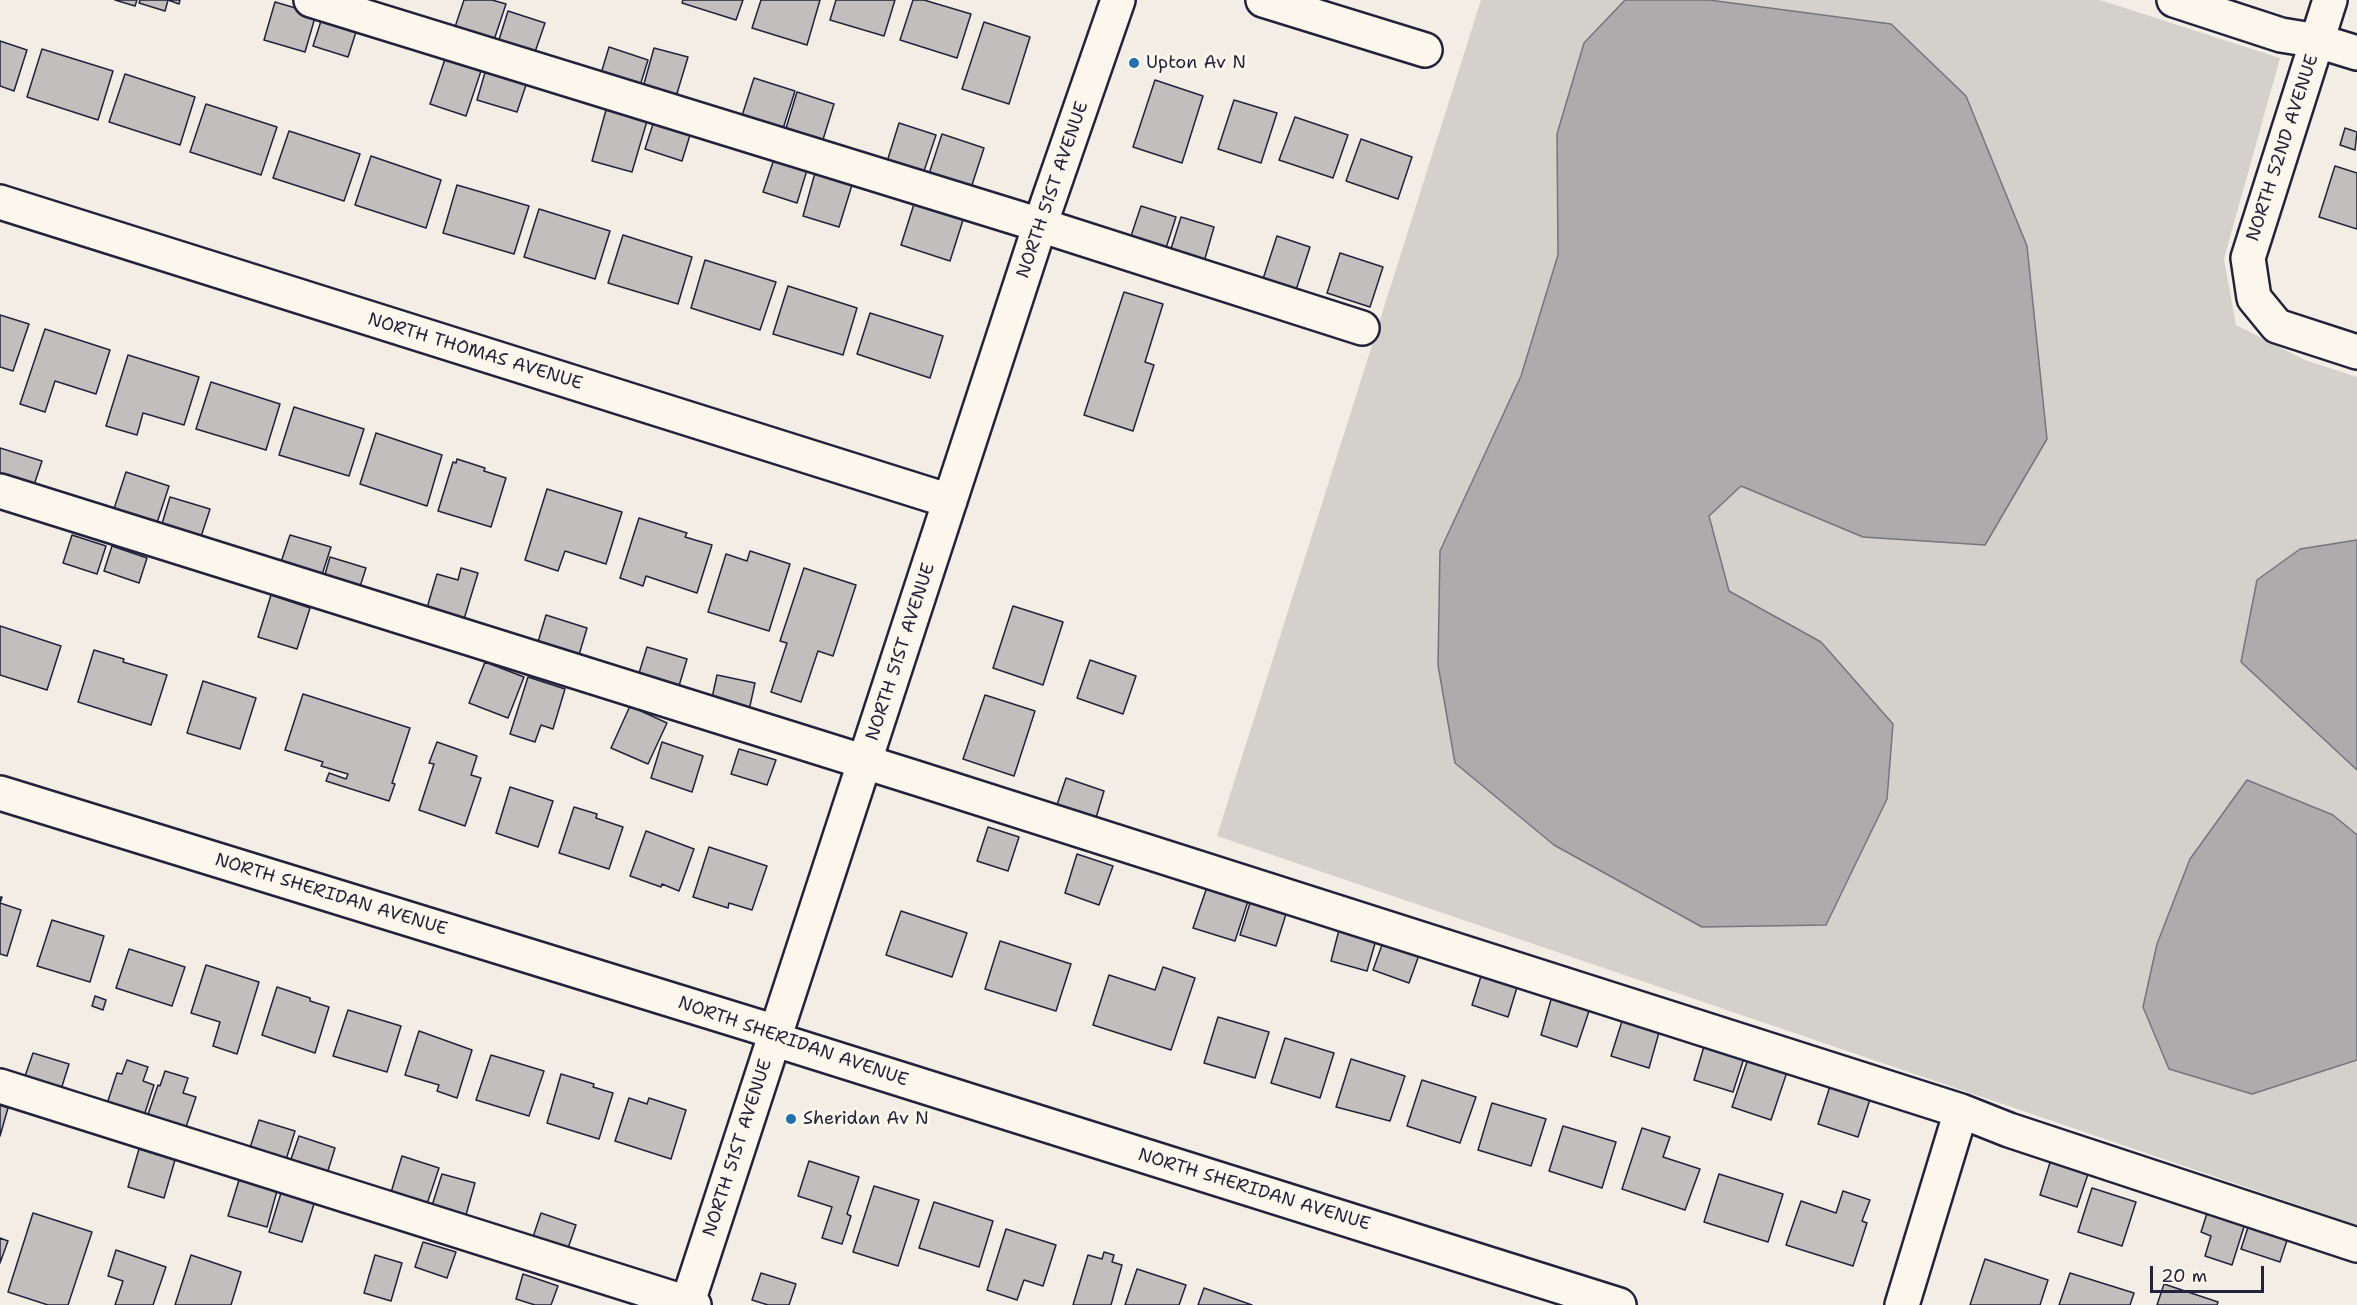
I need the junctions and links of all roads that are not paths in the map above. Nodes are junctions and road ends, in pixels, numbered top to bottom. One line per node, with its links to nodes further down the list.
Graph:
1 (311, 0): 10 (street)
2 (1118, 0): 10 (street, NORTH 51ST AVENUE)
3 (1263, 0): 7 (street)
4 (2174, 0): 6 (street)
5 (2330, 0): 6 (street, NORTH 52ND AVENUE)
6 (2318, 40): 8 (street); 12 (street, NORTH 52ND AVENUE)
7 (1425, 50)
8 (2357, 53)
9 (0, 202): 14 (street, NORTH THOMAS AVENUE)
10 (1040, 225): 11 (street); 14 (street, NORTH 51ST AVENUE)
11 (1362, 328)
12 (2357, 352)
13 (0, 491): 15 (street)
14 (950, 501): 15 (street, NORTH 51ST AVENUE)
15 (865, 762): 17 (street, NORTH 51ST AVENUE); 19 (street)
16 (0, 793): 17 (street, NORTH SHERIDAN AVENUE)
17 (773, 1039): 21 (street, NORTH 51ST AVENUE); 22 (street, NORTH SHERIDAN AVENUE)
18 (0, 1086): 21 (street)
19 (1962, 1111): 20 (street); 23 (street)
20 (2357, 1245)
21 (690, 1304)
22 (1619, 1305)
23 (1902, 1305)

